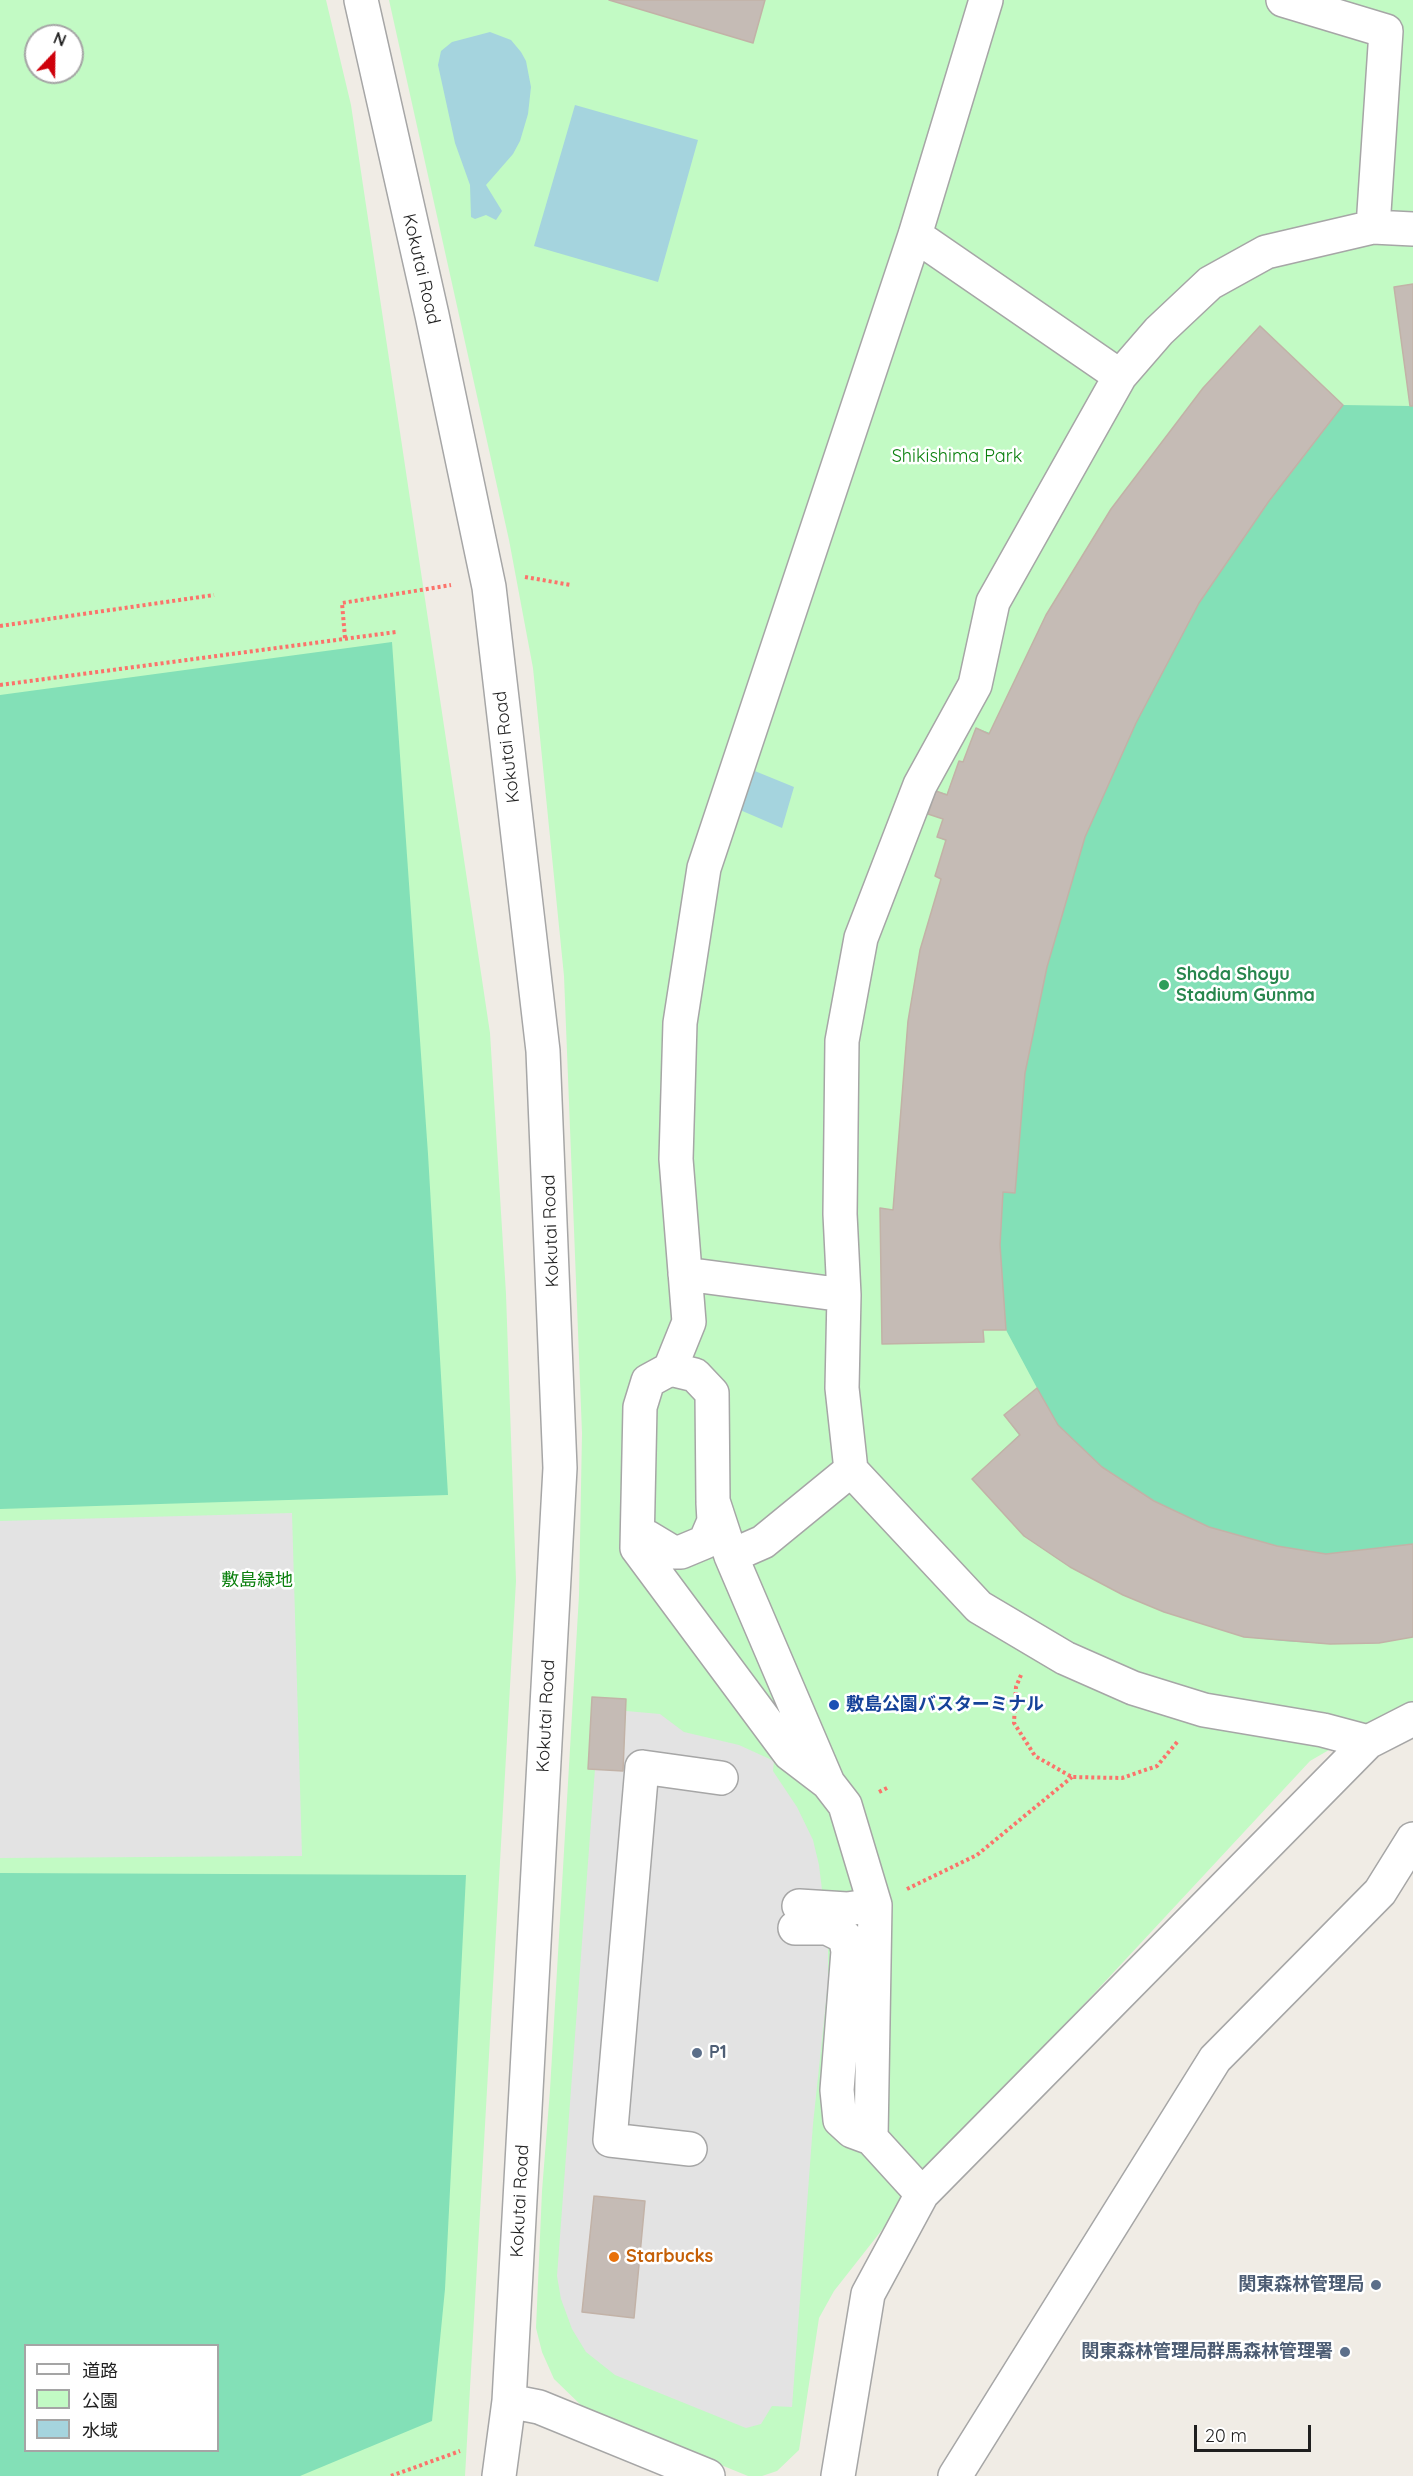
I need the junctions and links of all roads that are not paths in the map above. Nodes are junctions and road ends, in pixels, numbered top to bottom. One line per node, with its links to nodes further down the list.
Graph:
1 (361, 0): 24 (street, Kokutai Road)
2 (986, 0): 6 (street)
3 (1283, 0): 4 (street)
4 (1373, 227): 5 (street); 7 (street)
5 (1413, 229)
6 (915, 235): 7 (street); 8 (street)
7 (1120, 376): 9 (street)
8 (685, 1274): 9 (street); 10 (street)
9 (844, 1295): 11 (street)
10 (670, 1369): 12 (street); 13 (street)
11 (851, 1470): 14 (street); 16 (street)
12 (713, 1501): 13 (street); 14 (street)
13 (637, 1548): 18 (street)
14 (731, 1556): 18 (street)
15 (1413, 1719): 16 (street)
16 (1368, 1742): 23 (street)
17 (721, 1778): 22 (street)
18 (828, 1783): 20 (street)
19 (1413, 1839): 28 (street)
20 (875, 1905): 21 (street); 21 (street)
21 (871, 2138): 23 (street)
22 (690, 2149)
23 (922, 2194): 27 (street)
24 (509, 2401): 25 (street, Kokutai Road); 26 (street)
25 (499, 2476)
26 (708, 2476)
27 (838, 2476)
28 (955, 2476)

